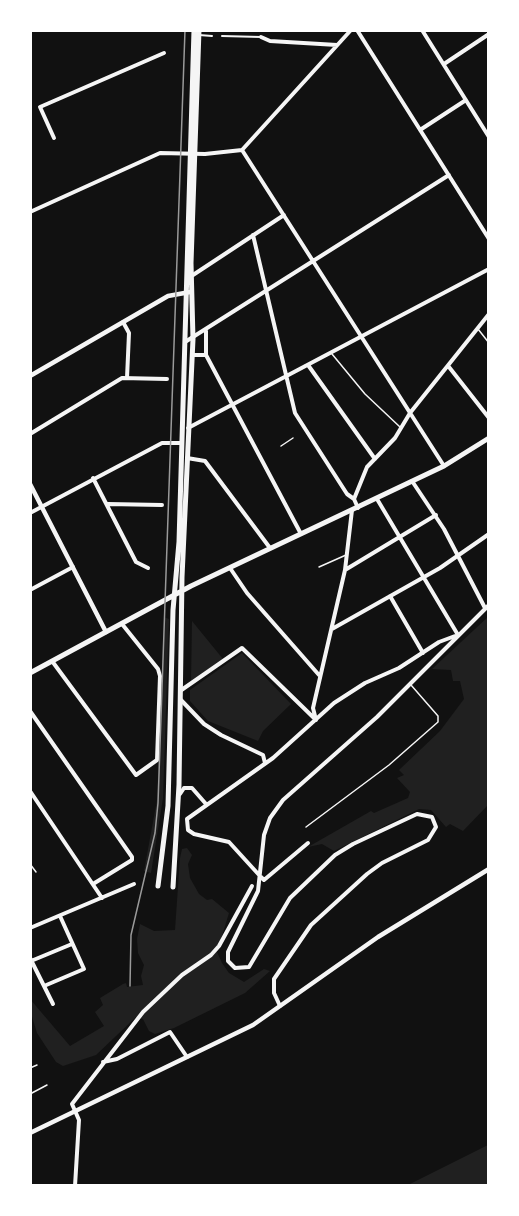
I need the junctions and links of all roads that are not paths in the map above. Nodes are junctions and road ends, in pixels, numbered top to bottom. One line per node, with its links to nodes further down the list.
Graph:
1 (194, 30): 18 (main road)
2 (351, 30): 10 (street)
3 (357, 30): 14 (street)
4 (422, 30): 12 (street)
5 (199, 33): 7 (street); 18 (main road)
6 (489, 34): 12 (street)
7 (212, 36)
8 (222, 36): 9 (street)
9 (261, 38): 10 (street)
10 (338, 45): 17 (street)
11 (164, 52): 16 (street)
12 (444, 64): 13 (street)
13 (466, 100): 14 (street); 15 (street)
14 (420, 130): 19 (street)
15 (489, 137)
16 (54, 138)
17 (242, 150): 18 (street); 21 (street)
18 (194, 154): 20 (street); 26 (main road); 27 (main road)
19 (449, 175): 23 (street); 24 (street)
20 (30, 212)
21 (284, 215): 22 (street); 24 (street)
22 (253, 235): 26 (street); 28 (street)
23 (489, 239)
24 (313, 262): 28 (street); 33 (street)
25 (489, 269): 33 (street)
26 (193, 275): 27 (main road)
27 (189, 292): 30 (street); 34 (main road); 35 (main road)
28 (266, 292): 32 (street); 43 (street)
29 (489, 314): 31 (street)
30 (123, 322): 42 (street); 44 (street)
31 (478, 328): 36 (lane); 41 (street)
32 (206, 331): 34 (street); 39 (street)
33 (362, 337): 37 (street); 47 (street)
34 (193, 339): 35 (street); 38 (main road)
35 (185, 342): 51 (main road)
36 (489, 343)
37 (331, 353): 40 (street); 50 (lane)
38 (192, 355): 39 (street); 49 (main road)
39 (206, 355): 46 (street)
40 (308, 365): 43 (street); 58 (street)
41 (449, 366): 47 (street); 48 (street)
42 (30, 376)
43 (286, 376): 46 (street); 63 (street)
44 (127, 378): 45 (street); 52 (street)
45 (167, 379)
46 (232, 405): 49 (street); 71 (street)
47 (410, 413): 50 (street); 59 (street)
48 (489, 418)
49 (190, 427): 51 (street); 57 (main road)
50 (401, 428): 58 (street)
51 (182, 431): 55 (main road)
52 (30, 434)
53 (293, 438): 56 (lane)
54 (489, 438): 59 (main road)
55 (182, 443): 57 (main road); 60 (street)
56 (281, 446)
57 (185, 458): 74 (street); 84 (main road); 85 (main road)
58 (375, 459): 63 (street)
59 (444, 465): 61 (main road)
60 (93, 478): 65 (street); 67 (street)
61 (412, 481): 64 (main road); 70 (street)
62 (30, 484): 67 (street)
63 (354, 499): 68 (street)
64 (376, 499): 68 (main road); 73 (street)
65 (108, 504): 66 (street); 79 (street)
66 (162, 505)
67 (42, 506): 69 (street); 77 (street)
68 (355, 509): 71 (main road); 75 (street)
69 (30, 513)
70 (436, 515): 73 (street); 76 (street)
71 (302, 534): 74 (main road)
72 (489, 534): 76 (street)
73 (399, 537): 81 (street); 82 (street)
74 (271, 549): 80 (main road)
75 (347, 555): 78 (lane); 81 (street)
76 (456, 556): 82 (street); 87 (street)
77 (73, 567): 83 (street); 90 (street)
78 (319, 567)
79 (148, 568)
80 (230, 568): 84 (main road); 95 (street)
81 (345, 570): 89 (street)
82 (424, 577): 86 (street); 91 (street)
83 (30, 590)
84 (182, 591): 85 (main road); 97 (main road)
85 (175, 595): 88 (main road); 113 (main road)
86 (390, 596): 89 (street); 92 (street)
87 (487, 606): 91 (street)
88 (121, 623): 90 (main road); 93 (street)
89 (331, 630): 95 (street)
90 (106, 632): 93 (main road)
91 (458, 634): 92 (street); 96 (street)
92 (423, 653): 100 (street)
93 (52, 661): 94 (main road)
94 (30, 673)
95 (319, 675): 100 (street)
96 (410, 684): 105 (lane); 110 (street)
97 (180, 692): 98 (main road); 100 (street)
98 (181, 700): 101 (street); 104 (main road)
99 (30, 711): 111 (street)
100 (316, 720): 101 (street)
101 (266, 764): 103 (street)
102 (30, 791): 111 (street)
103 (206, 804): 104 (street); 110 (street)
104 (177, 815): 115 (main road)
105 (306, 827)
106 (308, 843): 110 (street)
107 (30, 864): 109 (lane)
108 (489, 869): 123 (street)
109 (36, 872)
110 (261, 877): 123 (street)
111 (93, 884): 116 (street)
112 (134, 884): 116 (street)
113 (158, 886)
114 (252, 886): 125 (street)
115 (173, 887)
116 (102, 898): 117 (street)
117 (60, 916): 118 (street); 119 (street)
118 (30, 928)
119 (73, 944): 120 (street); 121 (street)
120 (31, 959): 121 (street)
121 (44, 986): 122 (street)
122 (53, 1004)
123 (280, 1006): 124 (street)
124 (187, 1057): 125 (street); 130 (street)
125 (103, 1062): 130 (street)
126 (37, 1065): 127 (lane)
127 (30, 1068)
128 (47, 1085): 129 (lane)
129 (30, 1094)
130 (76, 1111): 131 (street); 132 (street)
131 (30, 1133)
132 (75, 1186)

